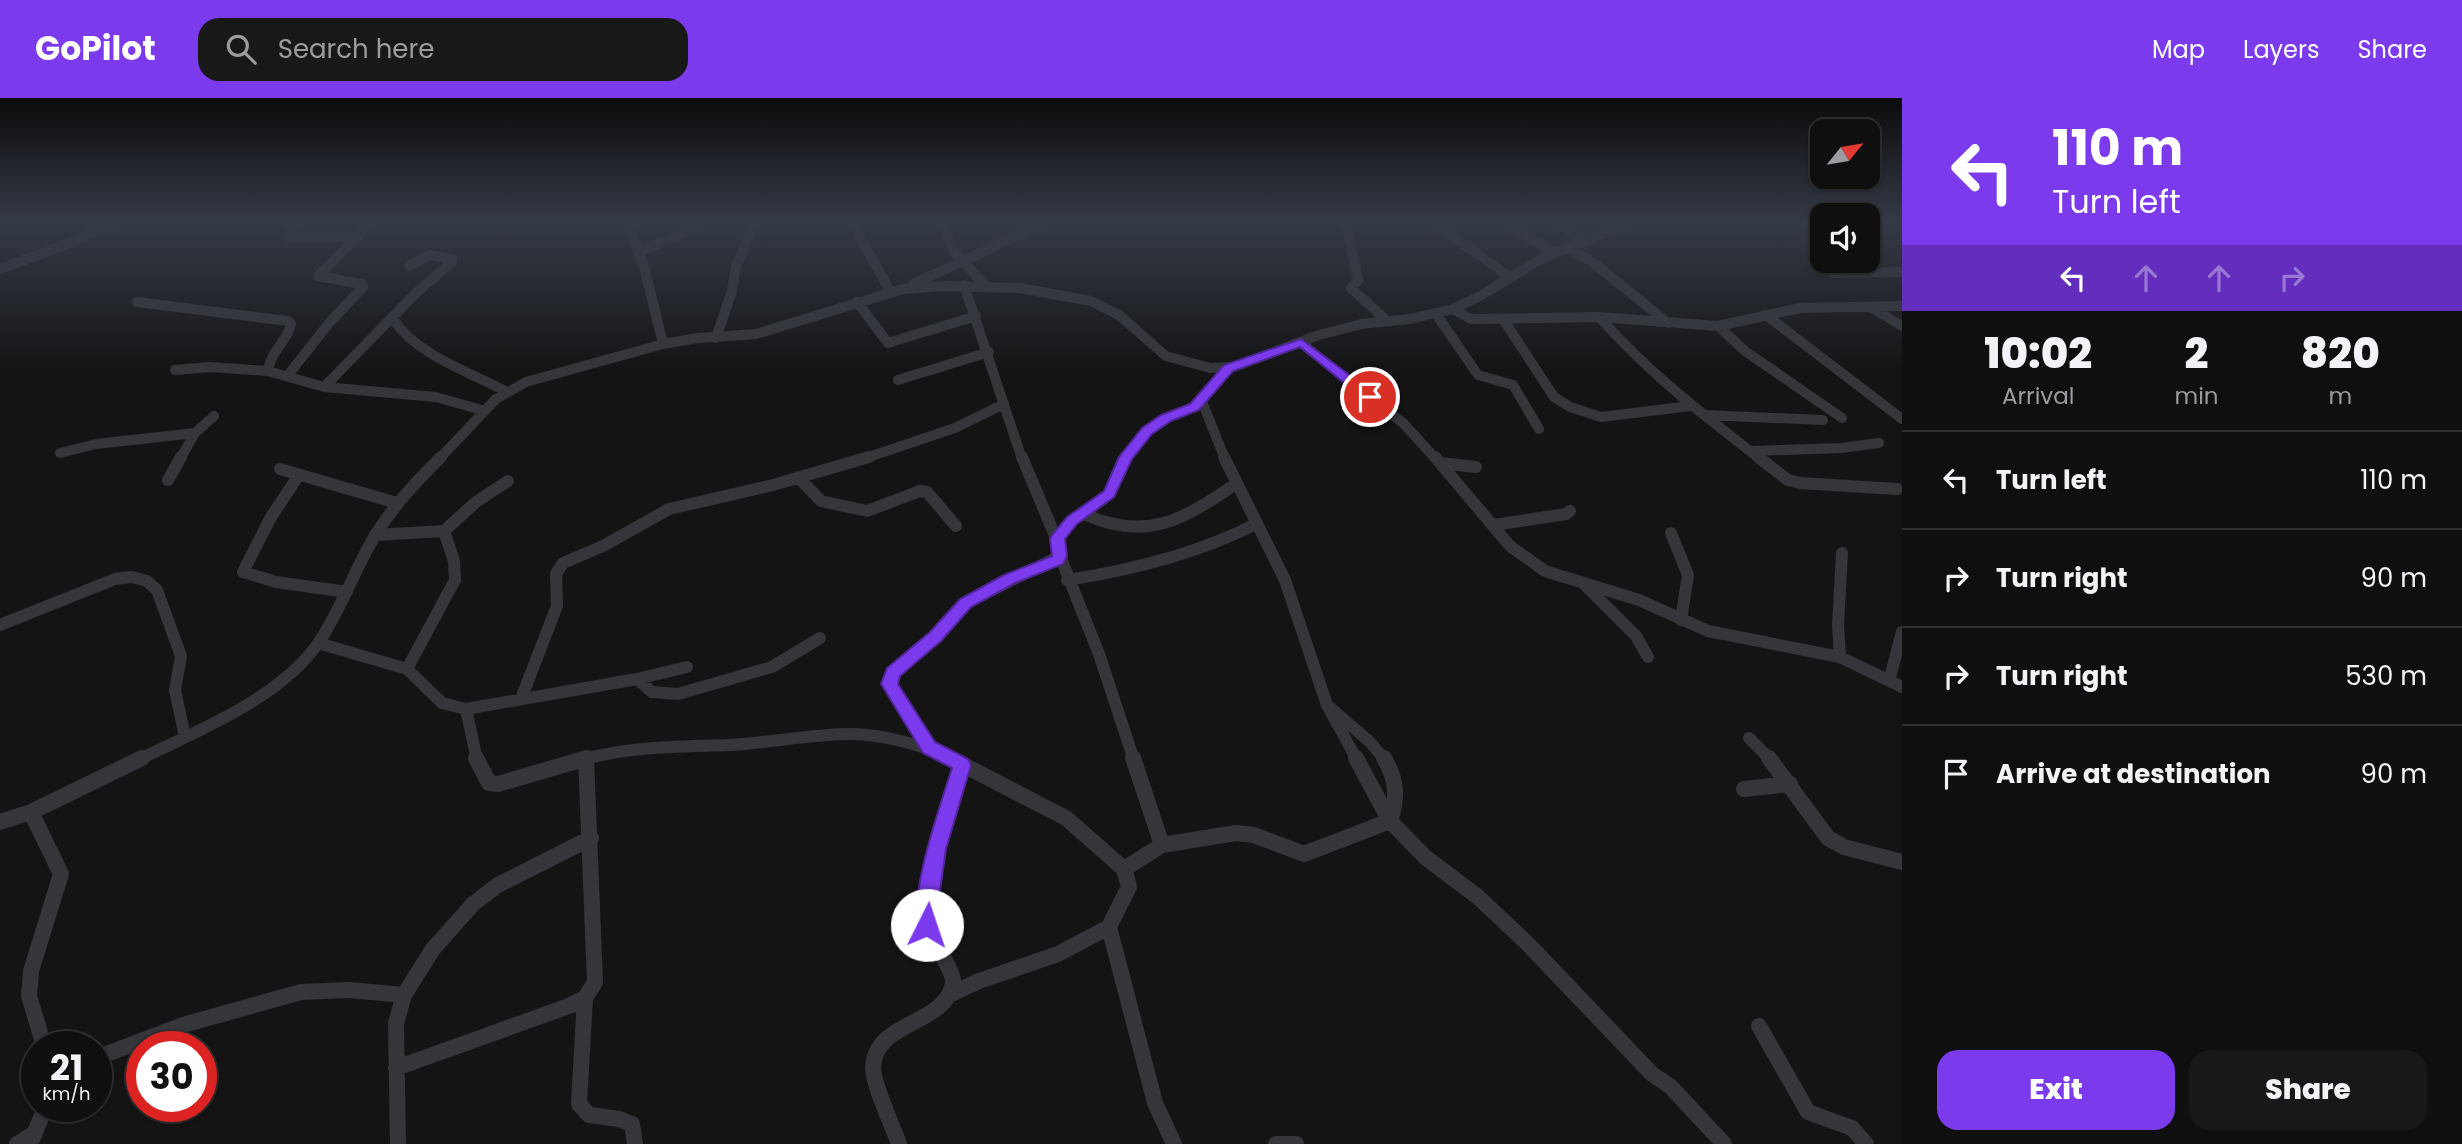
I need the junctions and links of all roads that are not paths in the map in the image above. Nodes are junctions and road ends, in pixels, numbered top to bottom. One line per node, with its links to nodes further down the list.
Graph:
1 (323, 271): 41 (street)
2 (443, 271): 28 (street)
3 (644, 271): 36 (street)
4 (735, 271): 34 (street)
5 (879, 271): 18 (street)
6 (941, 271): 17 (street)
7 (971, 271): 16 (street)
8 (1356, 271): 30 (street)
9 (1501, 271): 14 (street)
10 (1521, 271): 14 (street)
11 (1603, 271): 31 (street)
12 (1880, 272): 13 (street)
13 (1902, 272)
14 (1510, 277): 23 (street)
15 (964, 285): 16 (street); 17 (street); 26 (street)
16 (986, 286): 38 (street)
17 (903, 289): 18 (street)
18 (891, 292): 20 (street)
19 (137, 302): 40 (street)
20 (856, 302): 26 (street); 34 (street)
21 (1902, 306): 22 (street)
22 (1872, 307): 25 (street); 33 (street)
23 (1453, 309): 24 (street); 29 (street)
24 (1436, 314): 30 (street); 54 (street)
25 (1766, 315): 32 (street); 52 (street)
26 (975, 316): 37 (street)
27 (1599, 317): 29 (street); 31 (street); 47 (street)
28 (392, 318): 43 (street); 44 (street)
29 (1503, 319): 47 (street)
30 (1387, 321): 35 (street)
31 (1668, 323): 32 (street)
32 (1718, 326): 51 (street)
33 (1902, 326)
34 (716, 338): 36 (street)
35 (1301, 343): 38 (street); 59 (street)
36 (663, 344): 44 (street)
37 (989, 352): 42 (street); 46 (street)
38 (1228, 368): 45 (street)
39 (175, 370): 40 (street)
40 (268, 371): 41 (street)
41 (288, 375): 43 (street)
42 (898, 380)
43 (324, 387): 48 (street)
44 (505, 391): 48 (street)
45 (1200, 399): 66 (street); 70 (street)
46 (1004, 404): 63 (street); 77 (street)
47 (1691, 406): 49 (street)
48 (485, 411): 68 (street)
49 (1705, 415): 53 (street); 57 (street)
50 (214, 416): 55 (street)
51 (1842, 418)
52 (1902, 419)
53 (1823, 420)
54 (1539, 429)
55 (195, 433): 58 (street); 64 (street)
56 (1879, 443): 57 (street)
57 (1752, 451): 67 (street)
58 (60, 453)
59 (1440, 463): 60 (street); 72 (street)
60 (1476, 467)
61 (280, 469): 62 (street)
62 (299, 475): 68 (street); 82 (street)
63 (798, 477): 73 (street); 95 (street)
64 (168, 481)
65 (509, 481): 74 (street)
66 (1237, 484): 70 (street); 71 (street)
67 (1897, 489)
68 (397, 503): 76 (street)
69 (1570, 511): 72 (street)
70 (1082, 513): 77 (street)
71 (1256, 524): 80 (street); 96 (street)
72 (1494, 525): 81 (street)
73 (956, 526)
74 (444, 531): 76 (street); 91 (street)
75 (1671, 533): 83 (street)
76 (375, 535): 82 (street)
77 (1057, 539): 79 (street)
78 (1842, 553): 89 (street)
79 (1060, 556): 80 (street); 100 (street)
80 (1067, 579): 109 (street)
81 (1582, 582): 83 (street); 88 (street)
82 (347, 592): 87 (street)
83 (1681, 620): 89 (street)
84 (0, 625): 98 (street)
85 (1902, 632): 93 (street)
86 (820, 638): 92 (street)
87 (318, 643): 91 (street); 98 (street)
88 (1647, 657)
89 (1840, 657): 93 (street)
90 (687, 667): 92 (street)
91 (407, 668): 97 (street)
92 (637, 679): 95 (street)
93 (1889, 681): 94 (street)
94 (1902, 687)
95 (521, 699): 97 (street)
96 (1328, 705): 106 (street); 106 (street)
97 (466, 709): 101 (street)
98 (185, 737): 105 (street)
99 (1749, 738): 103 (street)
100 (929, 747): 101 (street); 102 (street)
101 (586, 757): 108 (street)
102 (962, 765): 111 (street); 114 (street)
103 (1790, 784): 104 (street); 110 (street)
104 (1744, 789)
105 (31, 811): 107 (street); 117 (street)
106 (1390, 821): 109 (street); 128 (street)
107 (0, 822)
108 (591, 838): 113 (street); 115 (street)
109 (1162, 845): 111 (street)
110 (1902, 862)
111 (1124, 869): 112 (street)
112 (1109, 927): 114 (street); 125 (street)
113 (404, 995): 118 (street); 119 (street)
114 (950, 995): 124 (street)
115 (585, 998): 119 (street); 123 (street)
116 (1759, 1026): 129 (street)
117 (40, 1031)
118 (112, 1052)
119 (396, 1069): 122 (street)
120 (32, 1138): 121 (street)
121 (17, 1144)
122 (398, 1144)
123 (635, 1144)
124 (899, 1144)
125 (1174, 1144)
126 (1276, 1144): 127 (street)
127 (1296, 1144)
128 (1724, 1144)
129 (1866, 1144)

